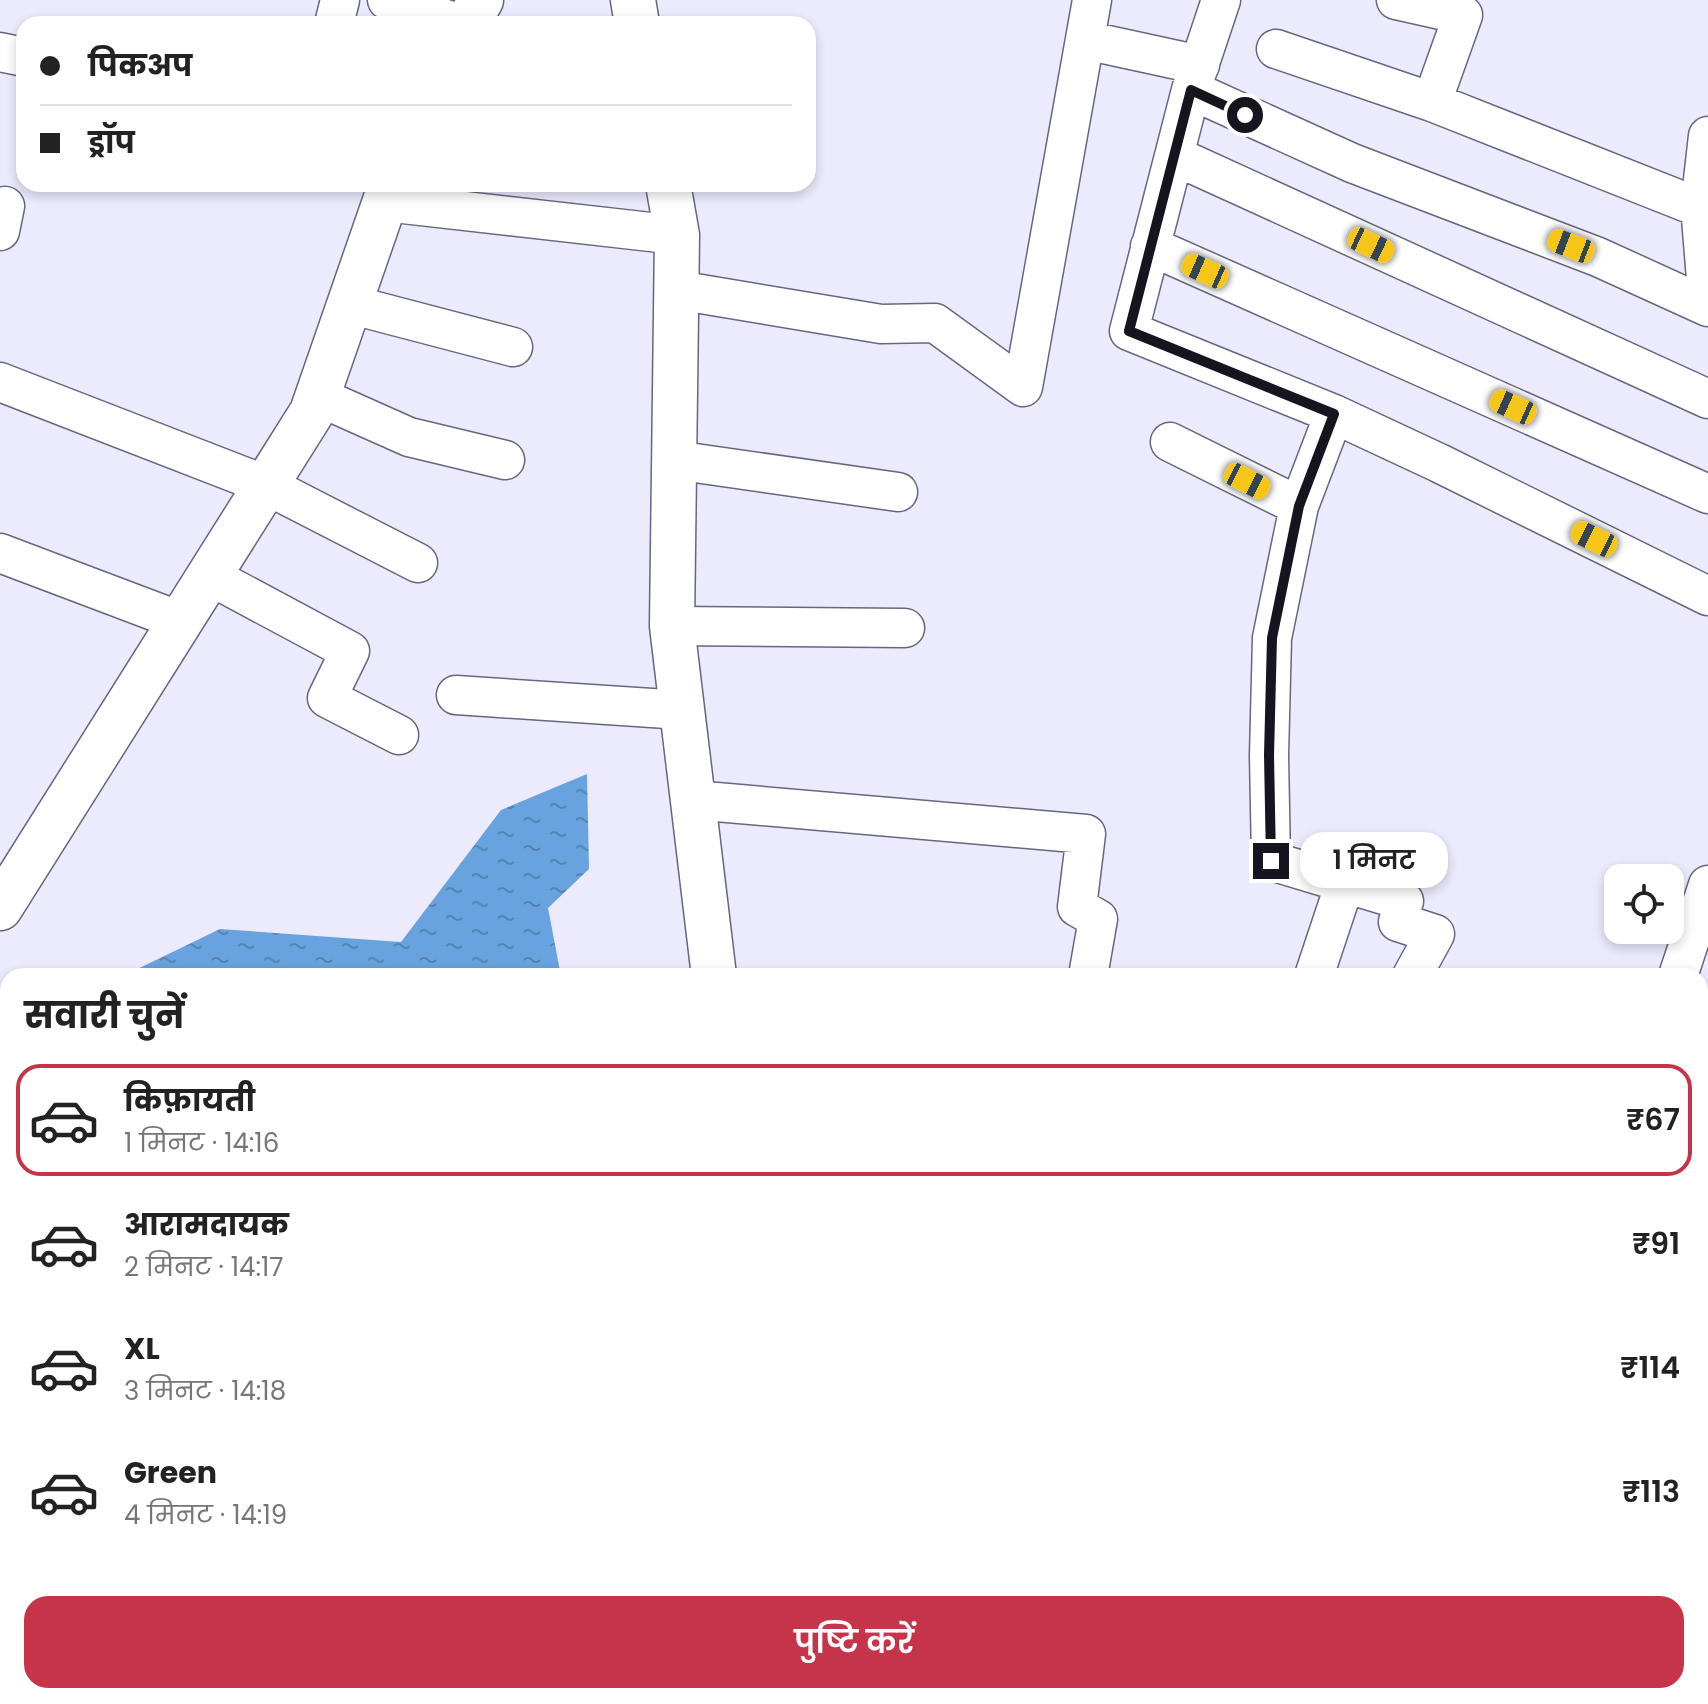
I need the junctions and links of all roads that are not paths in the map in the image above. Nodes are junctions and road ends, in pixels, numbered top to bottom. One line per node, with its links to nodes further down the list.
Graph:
1 (387, 0): 5 (street)
2 (1092, 0): 6 (street)
3 (1221, 0): 8 (street)
4 (1396, 0): 9 (street)
5 (438, 16)
6 (1085, 40): 8 (street); 17 (street)
7 (1276, 49): 9 (street)
8 (1196, 78): 11 (street); 19 (street)
9 (1432, 102): 14 (street)
10 (1708, 136): 14 (street)
11 (1175, 156): 16 (street); 23 (street)
12 (669, 192): 15 (street)
13 (388, 193): 15 (street); 18 (street)
14 (1704, 208): 19 (street)
15 (677, 235): 17 (street)
16 (1150, 246): 24 (street); 30 (street)
17 (677, 290): 27 (street)
18 (349, 304): 20 (street); 22 (street)
19 (1708, 305)
20 (513, 347)
21 (0, 382): 28 (street)
22 (317, 396): 26 (street); 28 (street)
23 (1708, 399)
24 (1334, 414): 31 (street); 35 (street)
25 (1170, 442): 31 (street)
26 (505, 460)
27 (674, 460): 29 (street); 37 (street)
28 (266, 485): 33 (street); 34 (street)
29 (898, 492)
30 (1708, 494)
31 (1299, 506): 43 (street)
32 (0, 553): 36 (street)
33 (418, 563)
34 (210, 576): 36 (street); 41 (street)
35 (1708, 596)
36 (180, 621): 44 (street)
37 (672, 626): 38 (street); 40 (street)
38 (905, 628)
39 (456, 695): 40 (street)
40 (682, 710): 42 (street)
41 (399, 735)
42 (693, 800): 46 (street); 47 (street)
43 (1345, 883): 48 (street); 49 (street)
44 (0, 908)
45 (1705, 908): 50 (street)
46 (713, 968)
47 (1089, 968)
48 (1317, 968)
49 (1416, 968)
50 (1681, 968)

